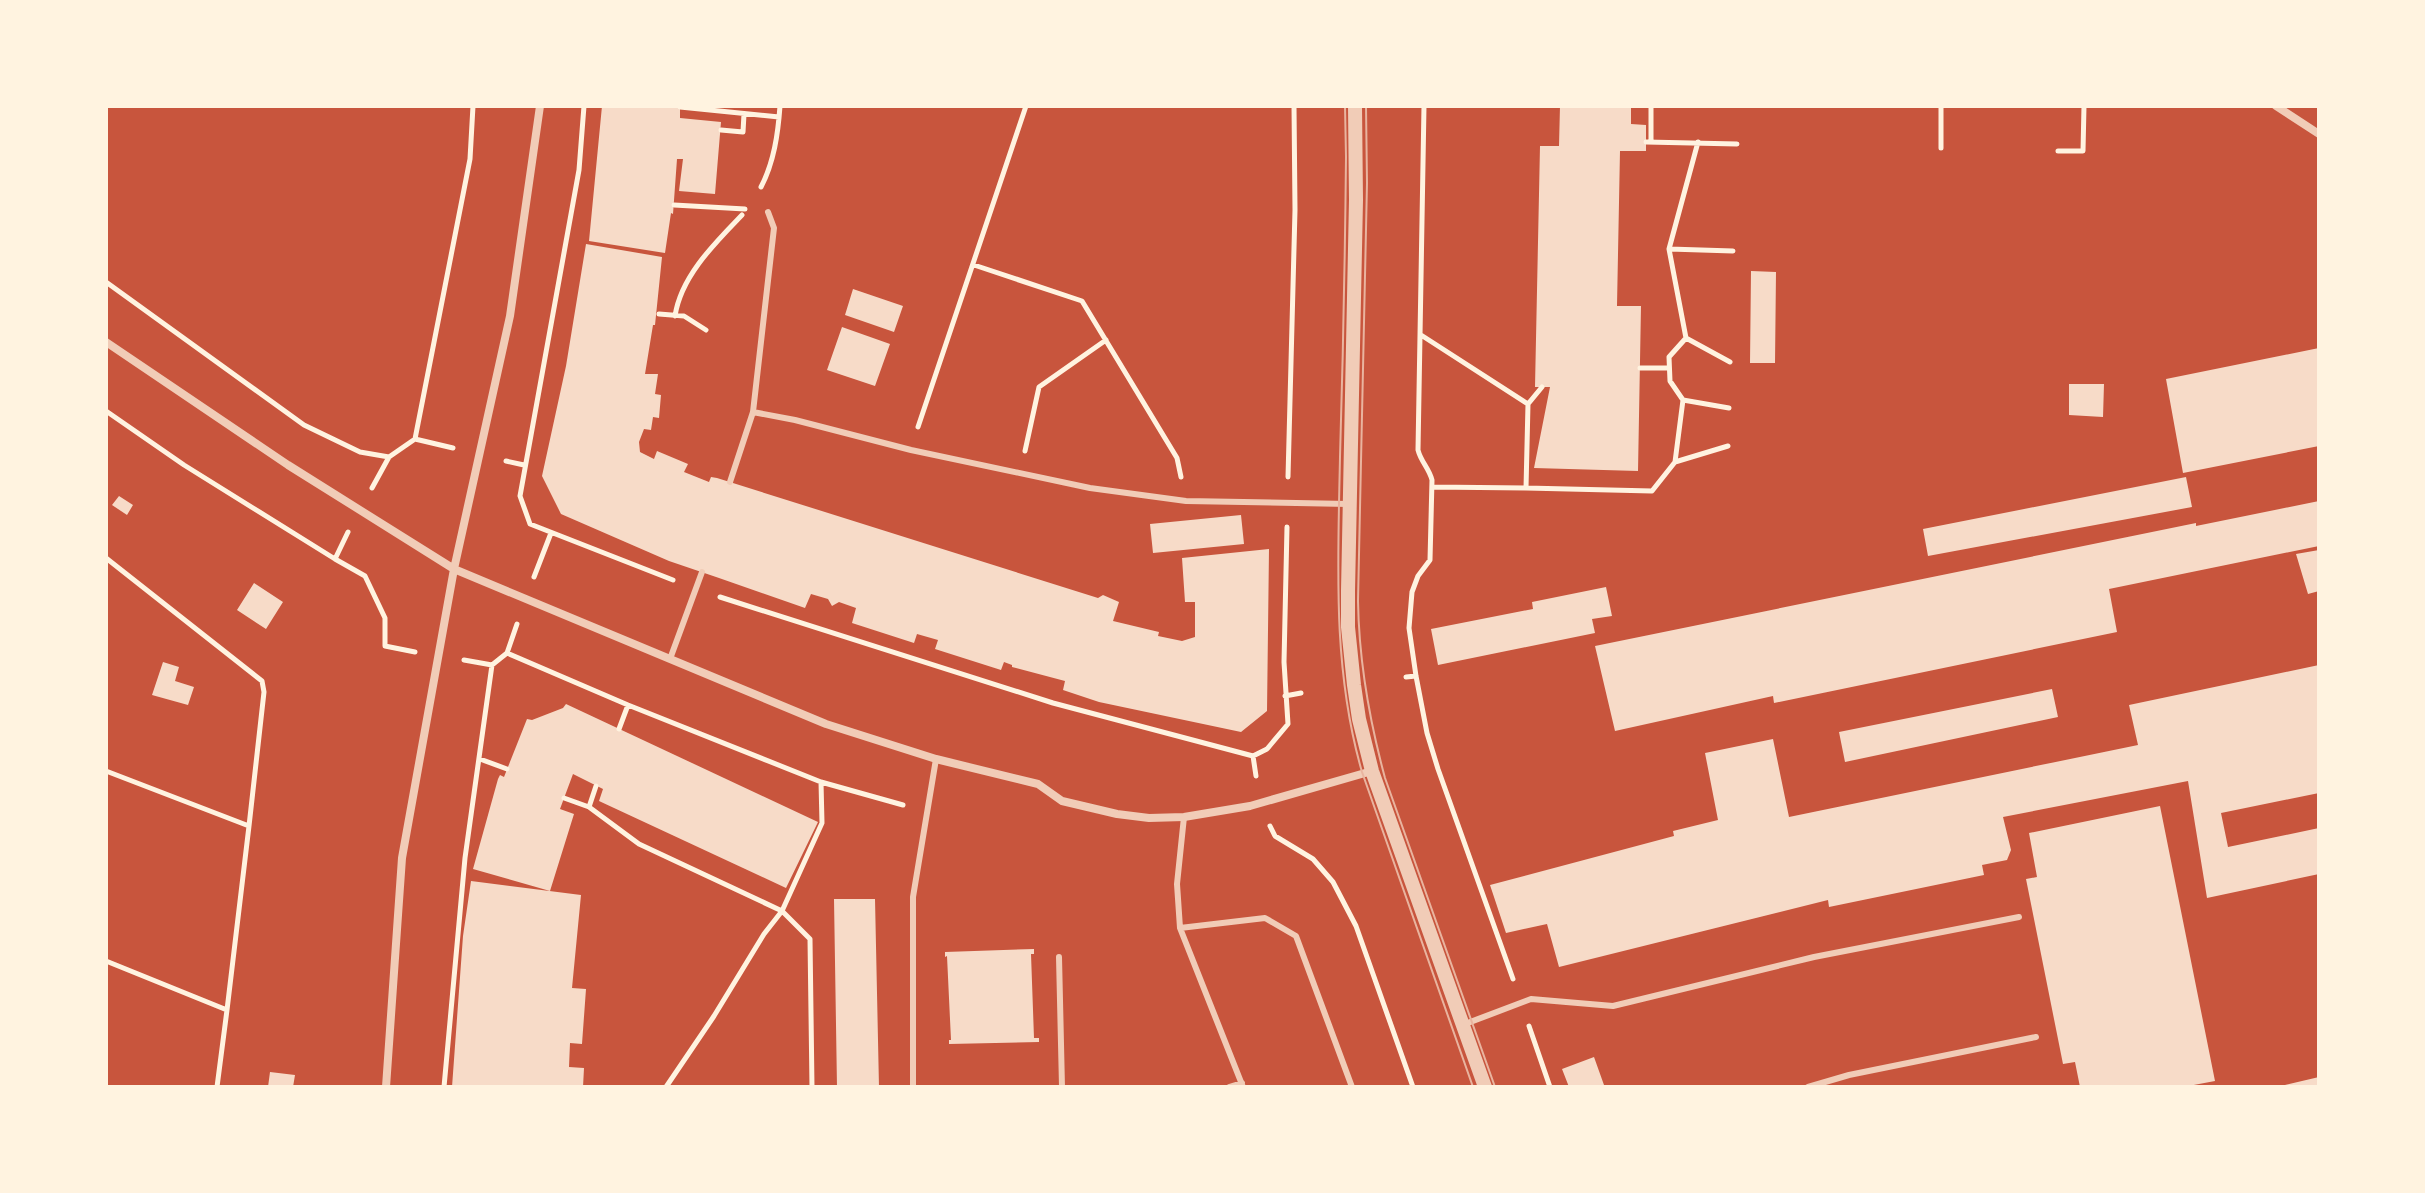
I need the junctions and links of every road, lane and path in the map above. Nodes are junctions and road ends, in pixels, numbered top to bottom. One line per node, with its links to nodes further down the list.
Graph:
1 (473, 106): 28 (path)
2 (540, 106): 57 (street)
3 (584, 106): 59 (path)
4 (780, 106): 15 (path)
5 (1026, 106): 27 (path)
6 (1294, 106): 53 (path)
7 (1355, 106): 54 (street)
8 (1424, 106): 32 (path)
9 (1651, 106): 18 (path)
10 (1941, 106): 20 (path)
11 (2084, 106): 21 (path)
12 (2276, 106): 17 (street)
13 (680, 107): 14 (path)
14 (744, 114): 15 (path); 16 (path)
15 (779, 117): 22 (path)
16 (721, 130)
17 (2319, 134)
18 (1698, 142): 19 (path); 25 (path)
19 (1737, 144)
20 (1941, 148)
21 (2058, 151)
22 (757, 194)
23 (674, 205): 30 (path)
24 (768, 212): 44 (lane)
25 (1669, 249): 26 (path); 33 (path)
26 (1733, 251)
27 (974, 265): 34 (path); 46 (path)
28 (106, 282)
29 (659, 314): 30 (path)
30 (675, 316): 31 (path)
31 (706, 330)
32 (1420, 335): 41 (path); 50 (path)
33 (1686, 338): 36 (path); 38 (path)
34 (1106, 340): 48 (path); 52 (path)
35 (106, 342): 57 (street)
36 (1730, 362)
37 (1640, 368): 38 (path)
38 (1669, 368): 40 (path)
39 (1542, 387): 41 (path)
40 (1683, 400): 42 (path); 47 (path)
41 (1528, 404): 51 (path)
42 (1729, 408)
43 (106, 411): 56 (path)
44 (753, 412): 46 (lane); 49 (lane)
45 (1728, 446): 47 (path)
46 (911, 450): 48 (lane)
47 (1675, 462): 51 (path)
48 (1020, 473): 52 (lane)
49 (730, 482)
50 (1432, 487): 51 (path); 63 (path)
51 (1526, 488)
52 (1186, 501): 53 (lane)
53 (1288, 503): 54 (lane); 66 (path)
54 (1349, 504): 74 (street)
55 (106, 558): 83 (path)
56 (335, 559)
57 (454, 569): 61 (street); 95 (street)
58 (702, 572): 59 (lane)
59 (696, 588): 61 (lane); 69 (path)
60 (507, 653): 67 (path)
61 (670, 659): 71 (street)
62 (492, 665): 70 (path)
63 (1416, 676): 64 (path); 89 (path)
64 (1406, 677)
65 (1301, 693): 66 (path)
66 (1285, 696): 69 (path)
67 (628, 705): 68 (path); 76 (path)
68 (619, 729)
69 (1253, 756): 75 (path)
70 (480, 759): 72 (path); 96 (path)
71 (936, 759): 80 (lane); 81 (street)
72 (507, 769)
73 (106, 771): 83 (path)
74 (1372, 771): 81 (street); 91 (street)
75 (1256, 781)
76 (821, 782): 80 (path); 84 (path)
77 (596, 786): 79 (path)
78 (564, 798): 79 (path)
79 (589, 807): 84 (path)
80 (927, 812): 99 (lane)
81 (1184, 817): 86 (lane)
82 (1270, 825): 103 (path)
83 (249, 826): 90 (path)
84 (782, 911): 97 (path); 98 (path)
85 (2019, 917): 89 (lane)
86 (1180, 928): 93 (lane); 102 (lane)
87 (1059, 957): 100 (lane)
88 (106, 961): 90 (path)
89 (1521, 1002): 91 (lane); 105 (path)
90 (227, 1010): 94 (path)
91 (1462, 1025): 104 (street)
92 (2036, 1037): 106 (lane)
93 (1242, 1085): 101 (lane)
94 (217, 1087)
95 (386, 1087)
96 (444, 1087)
97 (666, 1087)
98 (812, 1087)
99 (913, 1087)
100 (1062, 1087)
101 (1229, 1087)
102 (1352, 1087)
103 (1413, 1087)
104 (1485, 1087)
105 (1550, 1087)
106 (1808, 1087)

